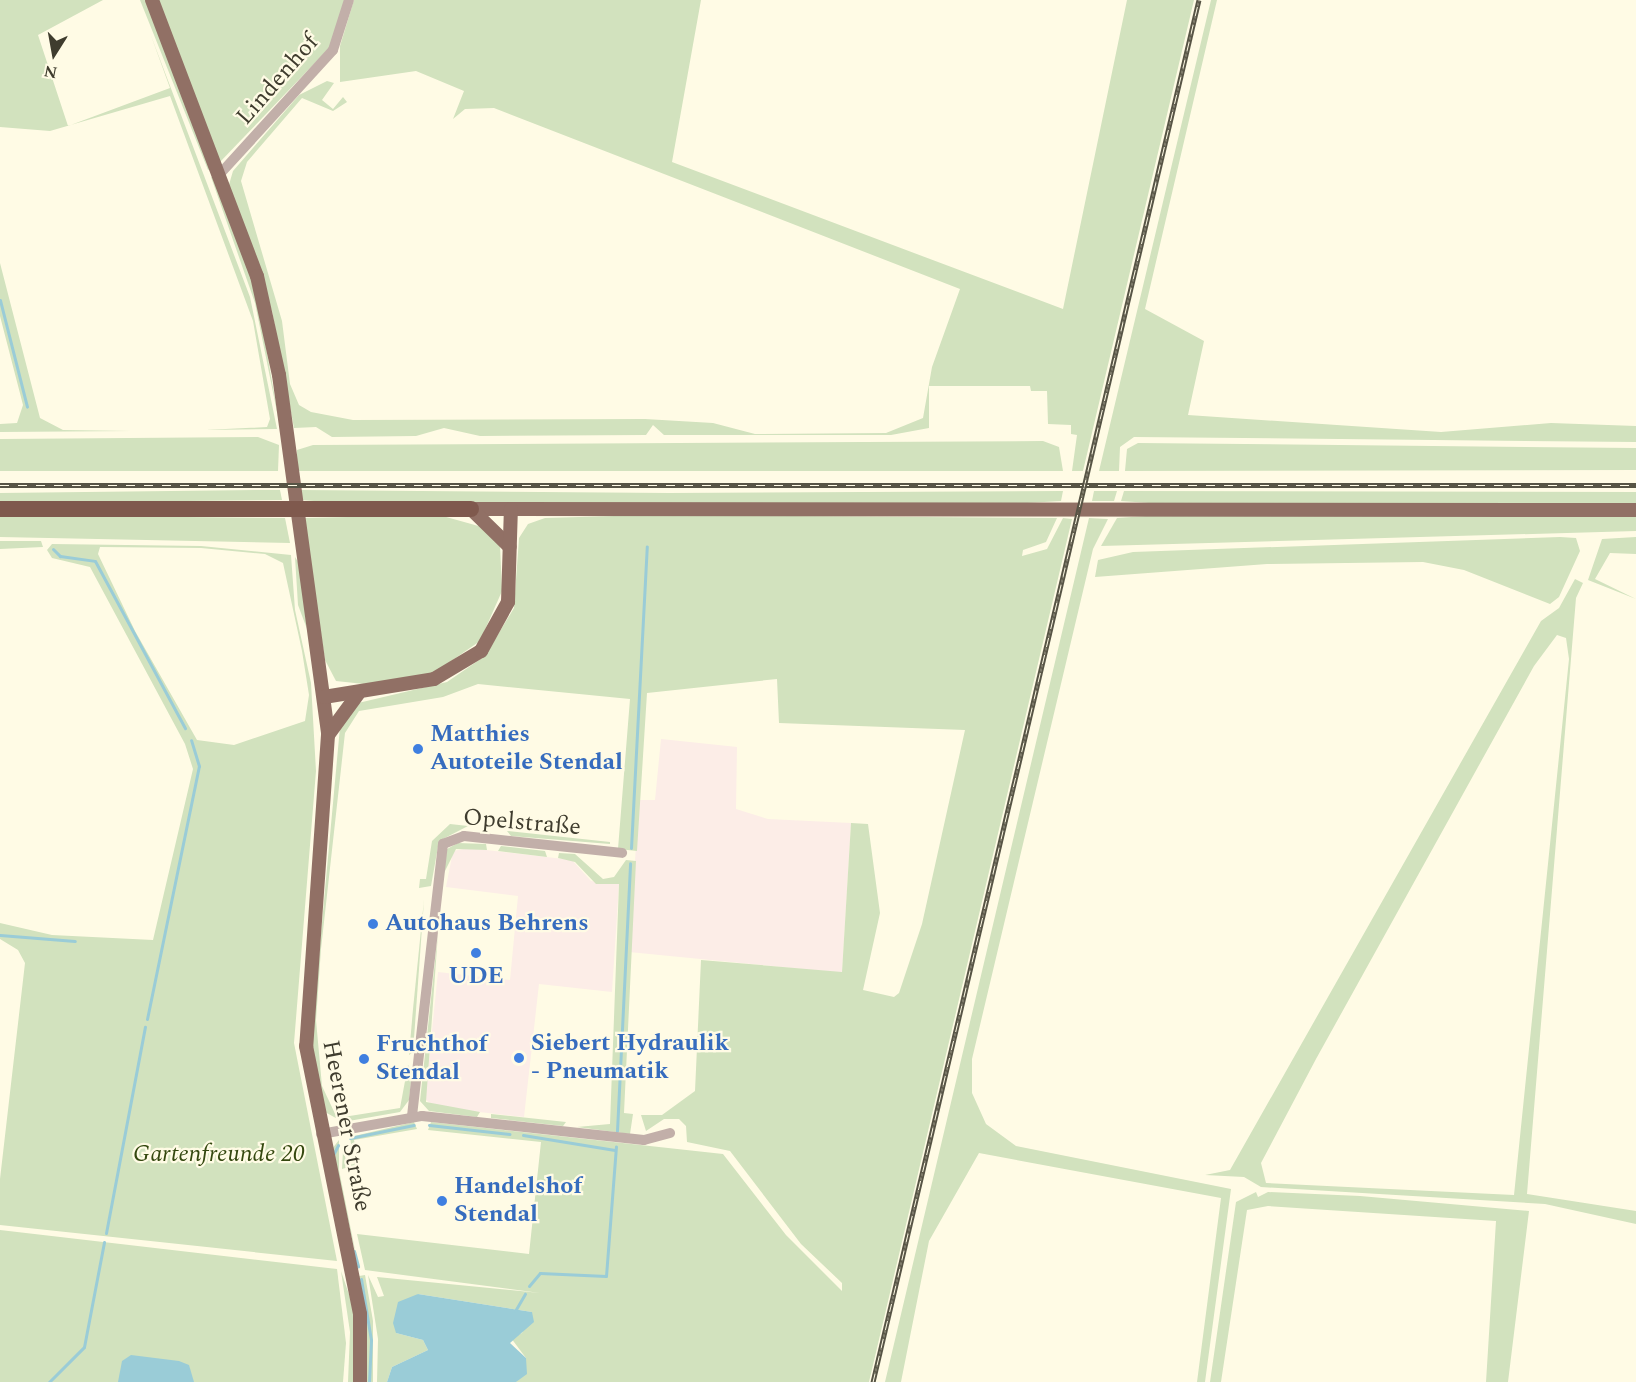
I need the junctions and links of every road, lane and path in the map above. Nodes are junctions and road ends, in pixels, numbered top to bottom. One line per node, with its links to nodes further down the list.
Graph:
1 (152, 0): 3 (main road, Heerener Straße)
2 (349, 0): 3 (street, Lindenhof)
3 (219, 175): 10 (main road, Heerener Straße)
4 (0, 509): 5 (highway)
5 (471, 509): 6 (main road); 8 (main road)
6 (511, 509): 7 (main road); 8 (main road)
7 (1636, 510)
8 (510, 547): 9 (main road)
9 (358, 693): 10 (main road); 11 (main road)
10 (324, 697): 11 (main road, Heerener Straße)
11 (328, 735): 14 (main road, Heerener Straße)
12 (622, 853): 13 (street, Opelstraße)
13 (412, 1116): 14 (street); 15 (street)
14 (321, 1134): 16 (main road, Heerener Straße)
15 (670, 1134)
16 (360, 1382)

